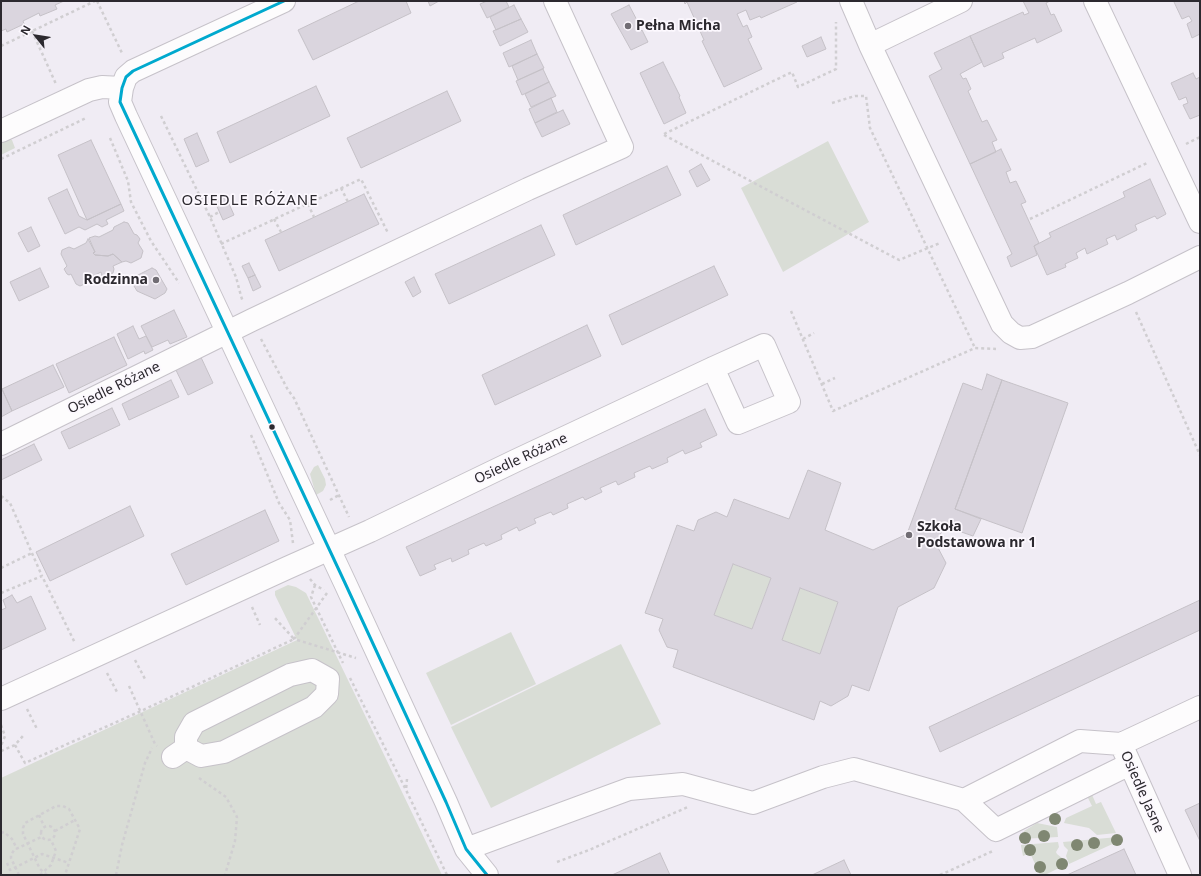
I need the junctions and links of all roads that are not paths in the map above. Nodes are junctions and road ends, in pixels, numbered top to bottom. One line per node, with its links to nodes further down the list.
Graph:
1 (284, 1): 7 (street)
2 (555, 1): 11 (street, Osiedle Różane)
3 (851, 1): 6 (street)
4 (961, 1): 6 (street)
5 (1095, 1): 9 (street)
6 (870, 45): 10 (street)
7 (122, 88): 8 (street); 11 (street)
8 (1, 131)
9 (1200, 222)
10 (1200, 257)
11 (227, 332): 13 (street, Osiedle Różane); 14 (street)
12 (713, 368): 14 (street, Osiedle Różane)
13 (1, 444)
14 (329, 549): 15 (street, Osiedle Różane); 21 (street)
15 (1, 699)
16 (1200, 707): 17 (street, Osiedle Jasne)
17 (1121, 744): 19 (street, Osiedle Jasne); 20 (street)
18 (180, 752): 18 (street)
19 (1130, 764): 20 (street); 24 (street, Osiedle Jasne)
20 (964, 800): 21 (street)
21 (466, 849): 22 (street); 23 (street)
22 (469, 875)
23 (487, 875)
24 (1180, 875)

